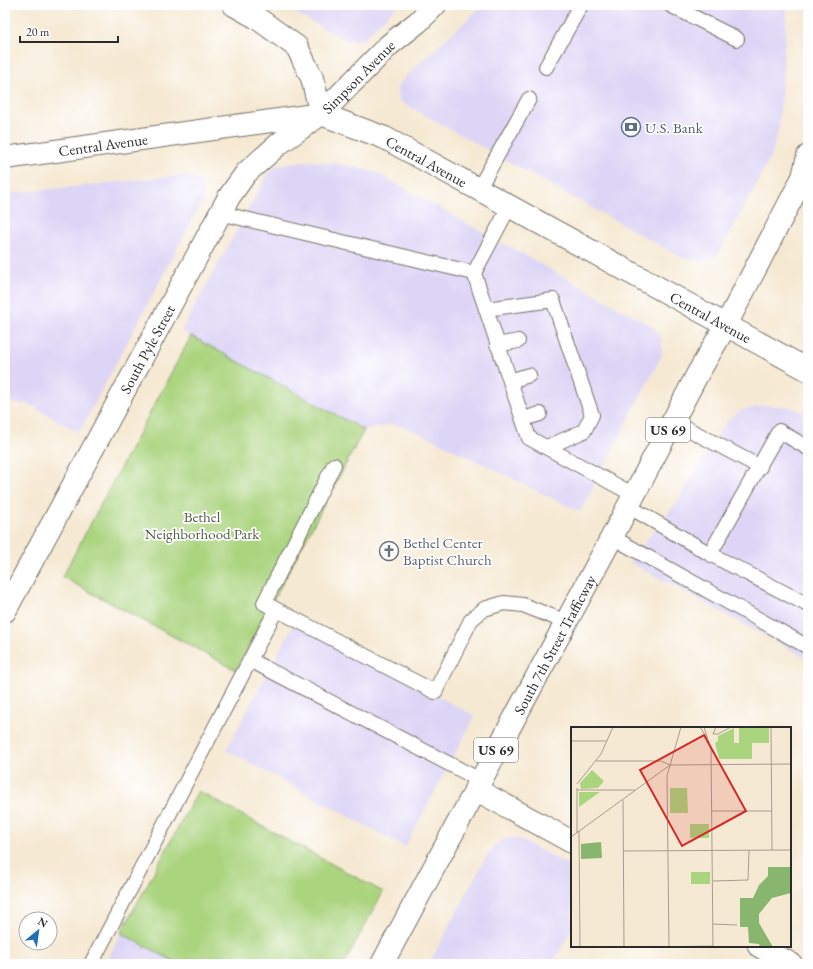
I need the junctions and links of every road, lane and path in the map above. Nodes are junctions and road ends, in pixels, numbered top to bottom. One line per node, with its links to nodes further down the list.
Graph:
1 (234, 5): 8 (main road, Simpson Avenue)
2 (435, 5): 8 (main road, Simpson Avenue)
3 (581, 5): 6 (lane)
4 (670, 5): 5 (lane)
5 (737, 39)
6 (546, 67)
7 (529, 99): 11 (lane)
8 (321, 114): 10 (main road, Central Avenue); 11 (main road, Central Avenue); 13 (main road, South Pyle Street)
9 (808, 156): 16 (main road, US 69)
10 (5, 158)
11 (478, 190): 12 (main road, Central Avenue)
12 (509, 207): 14 (lane); 16 (main road, Central Avenue)
13 (220, 213): 14 (lane); 34 (main road, South Pyle Street)
14 (474, 273): 15 (lane)
15 (486, 309): 18 (lane); 25 (lane)
16 (726, 325): 19 (main road, Central Avenue); 24 (main road, South 7th Street Trafficway / US 69)
17 (518, 340): 18 (lane)
18 (498, 345): 21 (lane)
19 (808, 370)
20 (529, 375): 21 (lane)
21 (510, 381): 23 (lane)
22 (540, 414): 23 (lane)
23 (523, 418): 25 (lane)
24 (673, 421): 28 (lane); 29 (main road, South 7th Street Trafficway / US 69)
25 (547, 447): 29 (lane)
26 (808, 448): 28 (lane)
27 (334, 465): 33 (lane)
28 (760, 467): 31 (lane)
29 (631, 500): 30 (main road, South 7th Street Trafficway / US 69); 31 (lane)
30 (612, 537): 35 (main road, South 7th Street Trafficway / US 69); 36 (lane)
31 (710, 554): 32 (lane)
32 (808, 605)
33 (276, 610): 35 (lane); 37 (lane)
34 (5, 611)
35 (566, 622): 38 (main road, South 7th Street Trafficway / US 69)
36 (808, 647)
37 (250, 660): 38 (lane); 41 (lane)
38 (477, 784): 39 (main road); 42 (main road, South 7th Street Trafficway / US 69)
39 (571, 841)
40 (761, 947): 43 (main road)
41 (91, 964)
42 (382, 964)
43 (791, 964)

